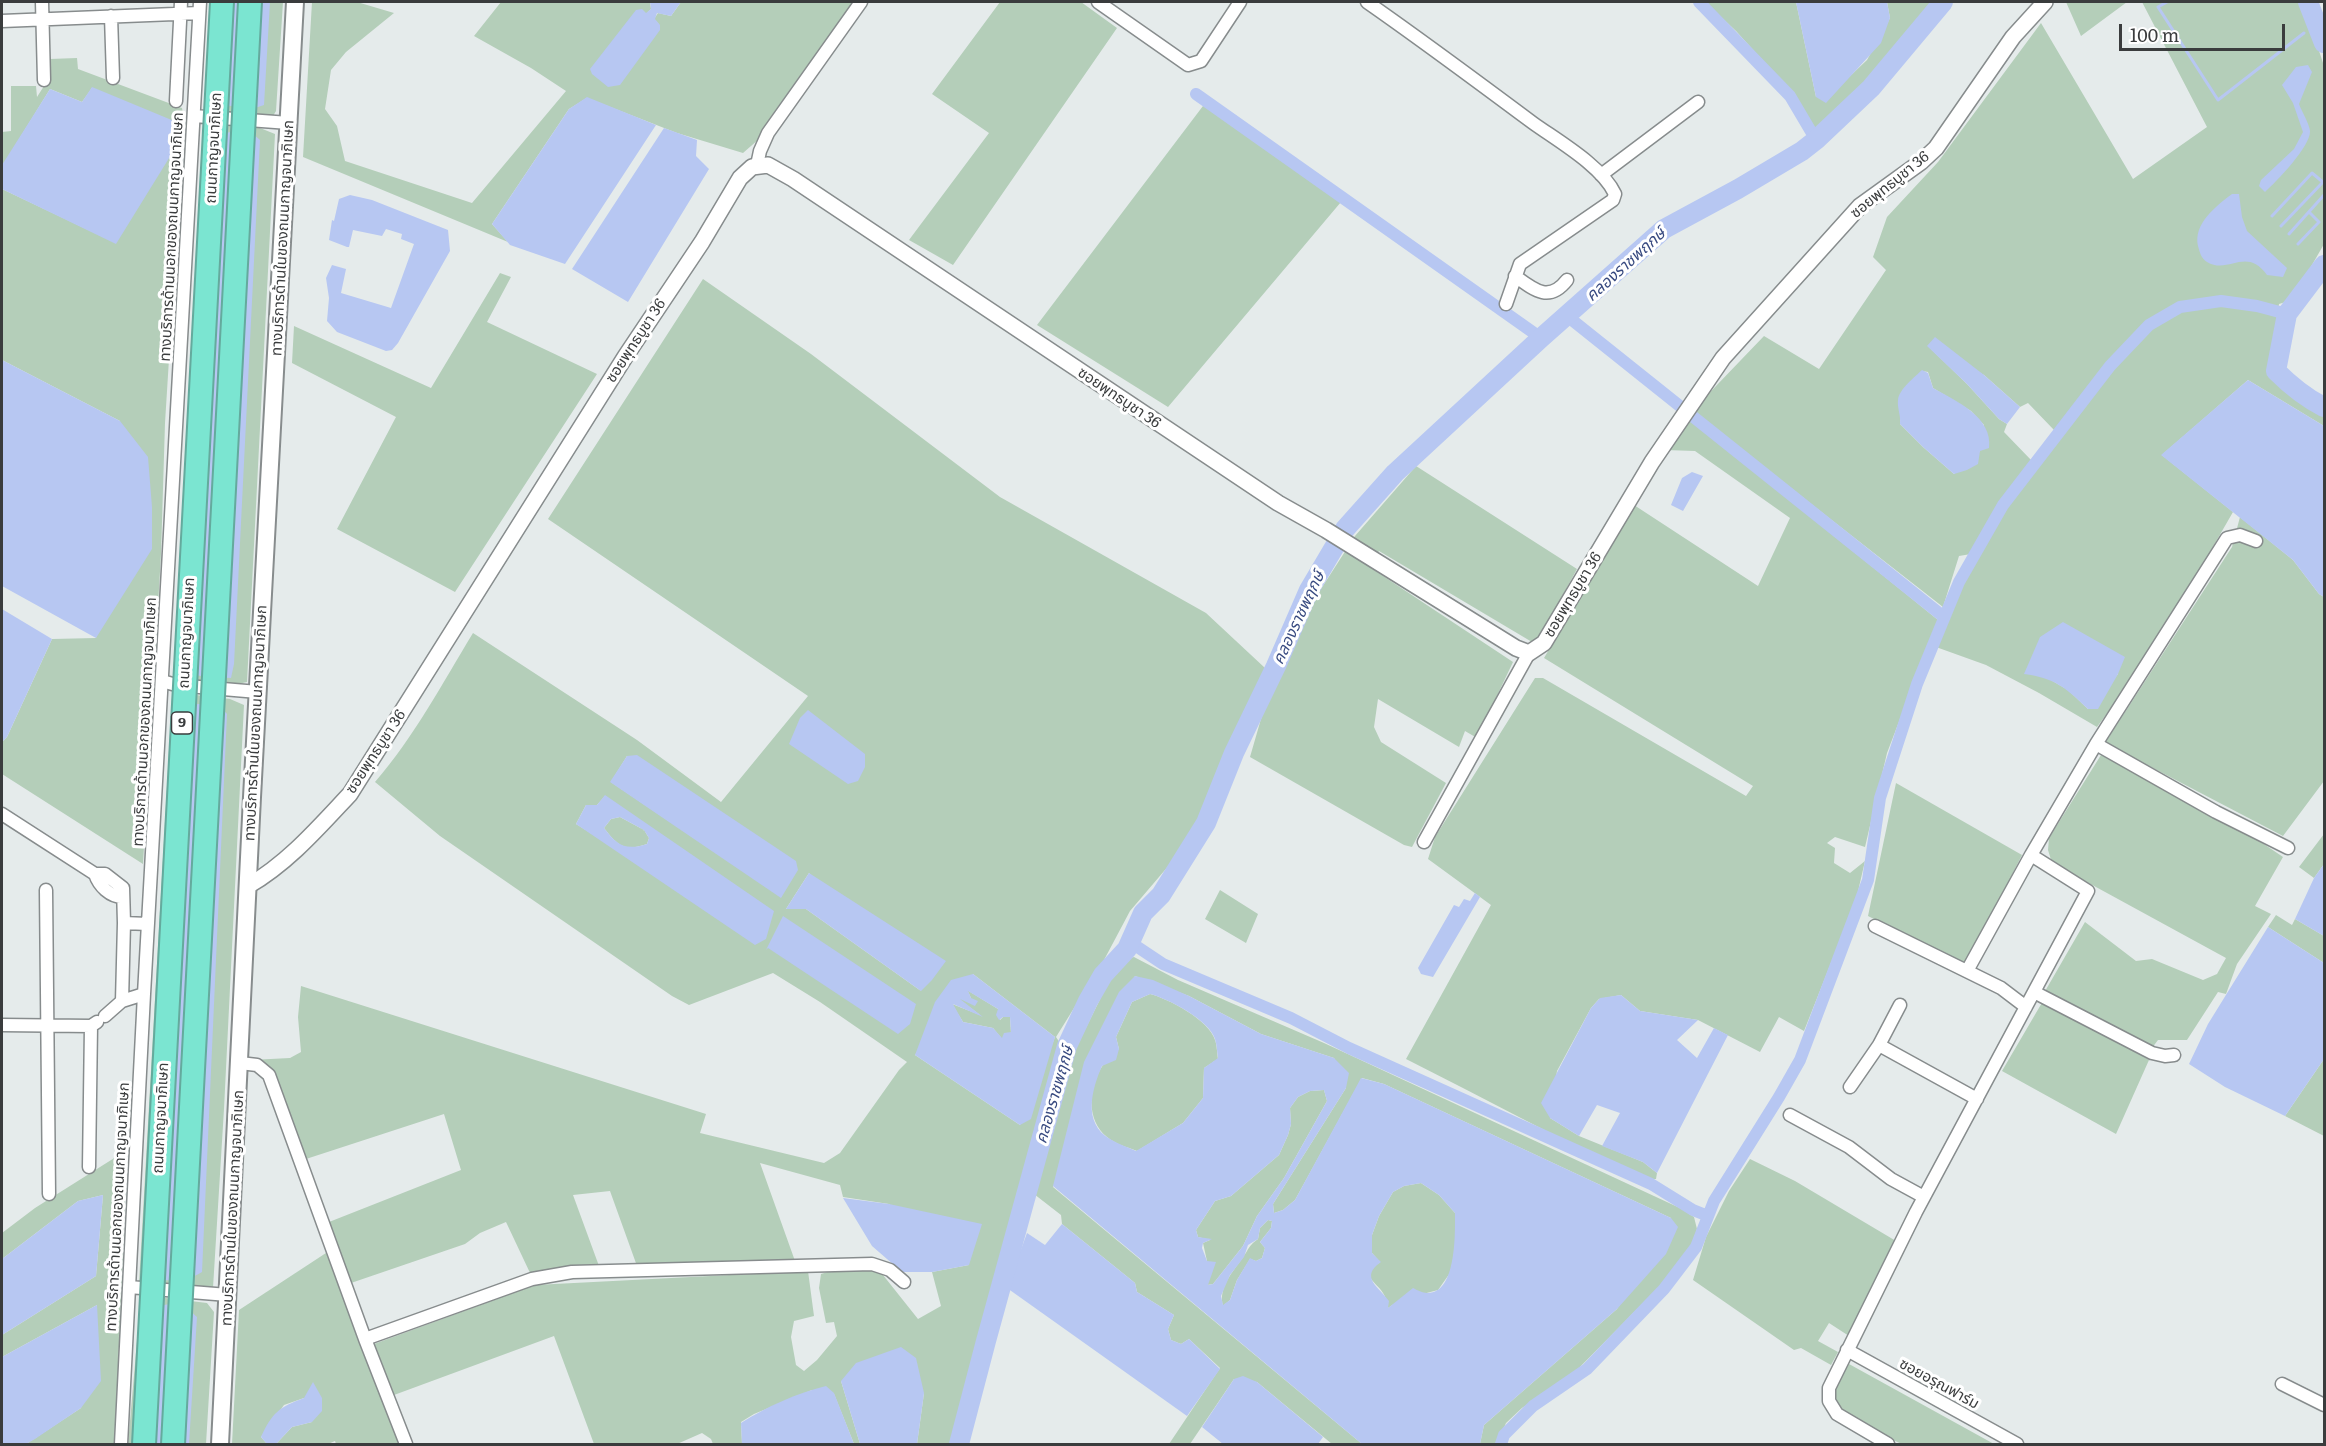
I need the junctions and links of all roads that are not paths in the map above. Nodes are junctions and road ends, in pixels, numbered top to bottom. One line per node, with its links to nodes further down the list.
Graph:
1 (42, 2): 14 (street)
2 (103, 2): 13 (street)
3 (222, 2): 67 (highway, ถนนกาญจนาภิเษก / 9, bridge)
4 (250, 2): 68 (highway, ถนนกาญจนาภิเษก / 9, bridge)
5 (295, 2): 21 (main road, ทางบริการด้านในของถนนกาญจนาภิเษก)
6 (861, 2): 22 (street)
7 (1098, 2): 8 (street)
8 (1240, 2)
9 (1367, 2): 23 (street)
10 (2045, 2): 28 (street, ซอยพุทธบูชา 36)
11 (200, 7): 12 (street); 20 (street, ทางบริการด้านนอกของถนนกาญจนาภิเษก)
12 (180, 8): 13 (street); 18 (street)
13 (107, 16): 14 (street); 16 (street)
14 (43, 19): 15 (street); 17 (street)
15 (2, 21)
16 (112, 78)
17 (44, 80)
18 (176, 101)
19 (1698, 102): 23 (street)
20 (194, 116): 21 (street); 29 (street, ทางบริการด้านนอกของถนนกาญจนาภิเษก)
21 (289, 123): 30 (main road, ทางบริการด้านในของถนนกาญจนาภิเษก)
22 (757, 165): 28 (street, ซอยพุทธบูชา 36); 36 (street, ซอยพุทธบูชา 36)
23 (1601, 175): 24 (street)
24 (1515, 276): 25 (street); 26 (street)
25 (1568, 280)
26 (1506, 304)
27 (2256, 541): 31 (street)
28 (1530, 653): 33 (street)
29 (162, 681): 30 (street); 39 (street, ทางบริการด้านนอกของถนนกาญจนาภิเษก)
30 (258, 692): 36 (main road, ทางบริการด้านในของถนนกาญจนาภิเษก)
31 (2096, 744): 34 (street); 35 (street)
32 (2, 814): 38 (street)
33 (1424, 842)
34 (2288, 848)
35 (2031, 855): 41 (street); 42 (street)
36 (248, 886): 52 (main road, ทางบริการด้านในของถนนกาญจนาภิเษก)
37 (46, 890): 48 (street)
38 (124, 923): 39 (street); 44 (street)
39 (148, 924): 43 (street, ทางบริการด้านนอกของถนนกาญจนาภิเษก)
40 (1875, 926): 41 (street)
41 (1967, 971): 46 (street)
42 (2034, 992): 46 (street); 51 (street)
43 (144, 994): 44 (street); 60 (street, ทางบริการด้านนอกของถนนกาญจนาภิเษก)
44 (122, 1001): 47 (street)
45 (1900, 1005): 50 (street)
46 (2026, 1007): 54 (street)
47 (98, 1021): 48 (street); 56 (street)
48 (48, 1024): 49 (street); 57 (street)
49 (2, 1025)
50 (1879, 1045): 53 (street); 54 (street)
51 (2174, 1055)
52 (240, 1063): 61 (main road, ทางบริการด้านในของถนนกาญจนาภิเษก); 62 (street)
53 (1850, 1086)
54 (1977, 1099): 58 (street)
55 (1790, 1115): 58 (street)
56 (89, 1167)
57 (49, 1194)
58 (1924, 1197): 63 (street)
59 (904, 1282): 62 (street)
60 (129, 1287): 61 (street); 66 (street, ทางบริการด้านนอกของถนนกาญจนาภิเษก)
61 (228, 1295): 69 (main road, ทางบริการด้านในของถนนกาญจนาภิเษก)
62 (365, 1340): 70 (street)
63 (1847, 1350): 71 (street); 72 (street, ซอยอรุณฟาร์ม)
64 (2282, 1384): 65 (street)
65 (2325, 1405)
66 (121, 1444)
67 (144, 1444)
68 (172, 1444)
69 (220, 1444)
70 (406, 1444)
71 (1888, 1444)
72 (2017, 1444)

